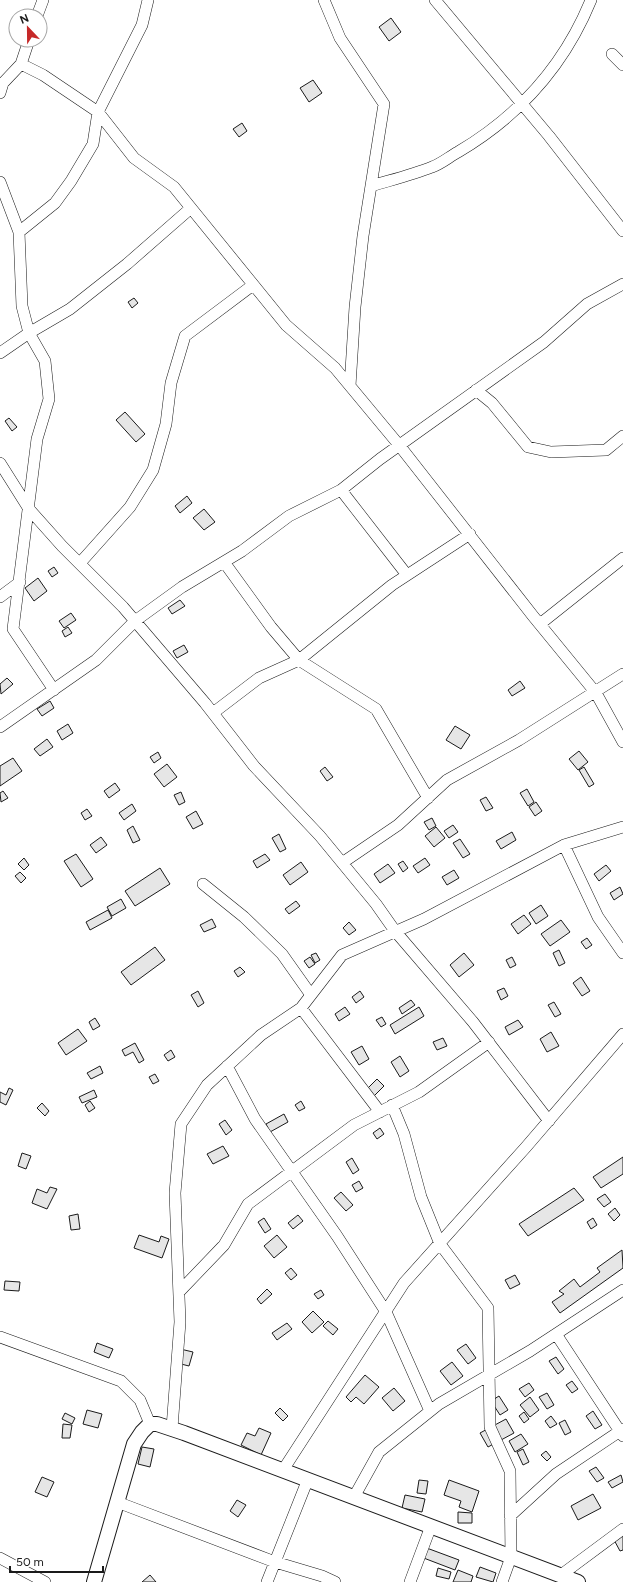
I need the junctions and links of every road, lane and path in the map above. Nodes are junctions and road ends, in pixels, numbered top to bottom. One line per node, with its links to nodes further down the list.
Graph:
1 (148, 0): 11 (street)
2 (324, 0): 13 (street)
3 (435, 0): 10 (street)
4 (591, 0): 10 (street)
5 (26, 48): 7 (street)
6 (612, 54): 8 (street)
7 (21, 64): 9 (street); 11 (street)
8 (623, 65)
9 (0, 93)
10 (522, 105): 13 (street); 15 (street)
11 (98, 112): 14 (street); 16 (street)
12 (0, 182): 16 (street)
13 (371, 186): 21 (street)
14 (191, 208): 18 (street); 19 (street)
15 (623, 231)
16 (19, 232): 19 (street)
17 (623, 284): 22 (street)
18 (253, 285): 21 (street); 31 (street)
19 (29, 333): 20 (street); 27 (street)
20 (0, 353)
21 (350, 386): 24 (street)
22 (476, 390): 23 (street); 24 (street)
23 (623, 436)
24 (400, 445): 26 (street); 28 (street)
25 (0, 463): 27 (street)
26 (341, 490): 30 (street); 32 (street)
27 (29, 509): 31 (street); 33 (street)
28 (470, 534): 32 (street); 36 (street)
29 (623, 558): 36 (street)
30 (224, 562): 35 (street); 37 (street)
31 (80, 563): 35 (street)
32 (407, 575): 37 (street)
33 (20, 582): 34 (street); 39 (street)
34 (0, 597)
35 (136, 621): 39 (street); 41 (street)
36 (540, 624): 40 (street)
37 (299, 660): 41 (street); 44 (street)
38 (623, 674): 40 (street)
39 (54, 690): 42 (street)
40 (596, 693): 43 (street); 44 (street)
41 (213, 713): 47 (street)
42 (0, 727)
43 (623, 742)
44 (428, 798): 47 (street)
45 (623, 827): 46 (street)
46 (564, 845): 49 (street); 50 (street)
47 (342, 863): 49 (street)
48 (203, 884): 51 (street)
49 (395, 931): 51 (street); 54 (street)
50 (623, 953)
51 (311, 995): 52 (street)
52 (301, 1008): 55 (street); 57 (street)
53 (623, 1034): 58 (street)
54 (489, 1042): 56 (street); 58 (street)
55 (227, 1066): 59 (street); 62 (street)
56 (392, 1106): 57 (street); 60 (street)
57 (380, 1112): 59 (street)
58 (549, 1120): 60 (street)
59 (291, 1171): 62 (street); 63 (street)
60 (440, 1244): 63 (street); 66 (street)
61 (623, 1290): 64 (street)
62 (179, 1292): 69 (street)
63 (386, 1312): 67 (street); 71 (street)
64 (556, 1334): 66 (street); 70 (street)
65 (0, 1337): 68 (street)
66 (489, 1375): 67 (street); 75 (street)
67 (430, 1412): 73 (street)
68 (150, 1424): 69 (street); 74 (street)
69 (172, 1428): 71 (street)
70 (622, 1432): 75 (street)
71 (283, 1470): 72 (street)
72 (308, 1479): 73 (street); 80 (street)
73 (354, 1497): 76 (street)
74 (117, 1502): 80 (street); 83 (street)
75 (510, 1516): 78 (street)
76 (431, 1526): 78 (street); 86 (street)
77 (623, 1529): 81 (street)
78 (511, 1557): 81 (street); 87 (street)
79 (0, 1558): 82 (street)
80 (275, 1562): 84 (street); 85 (street)
81 (561, 1575): 88 (street)
82 (45, 1582)
83 (94, 1582)
84 (267, 1582)
85 (335, 1582)
86 (410, 1582)
87 (502, 1582)
88 (578, 1582)

